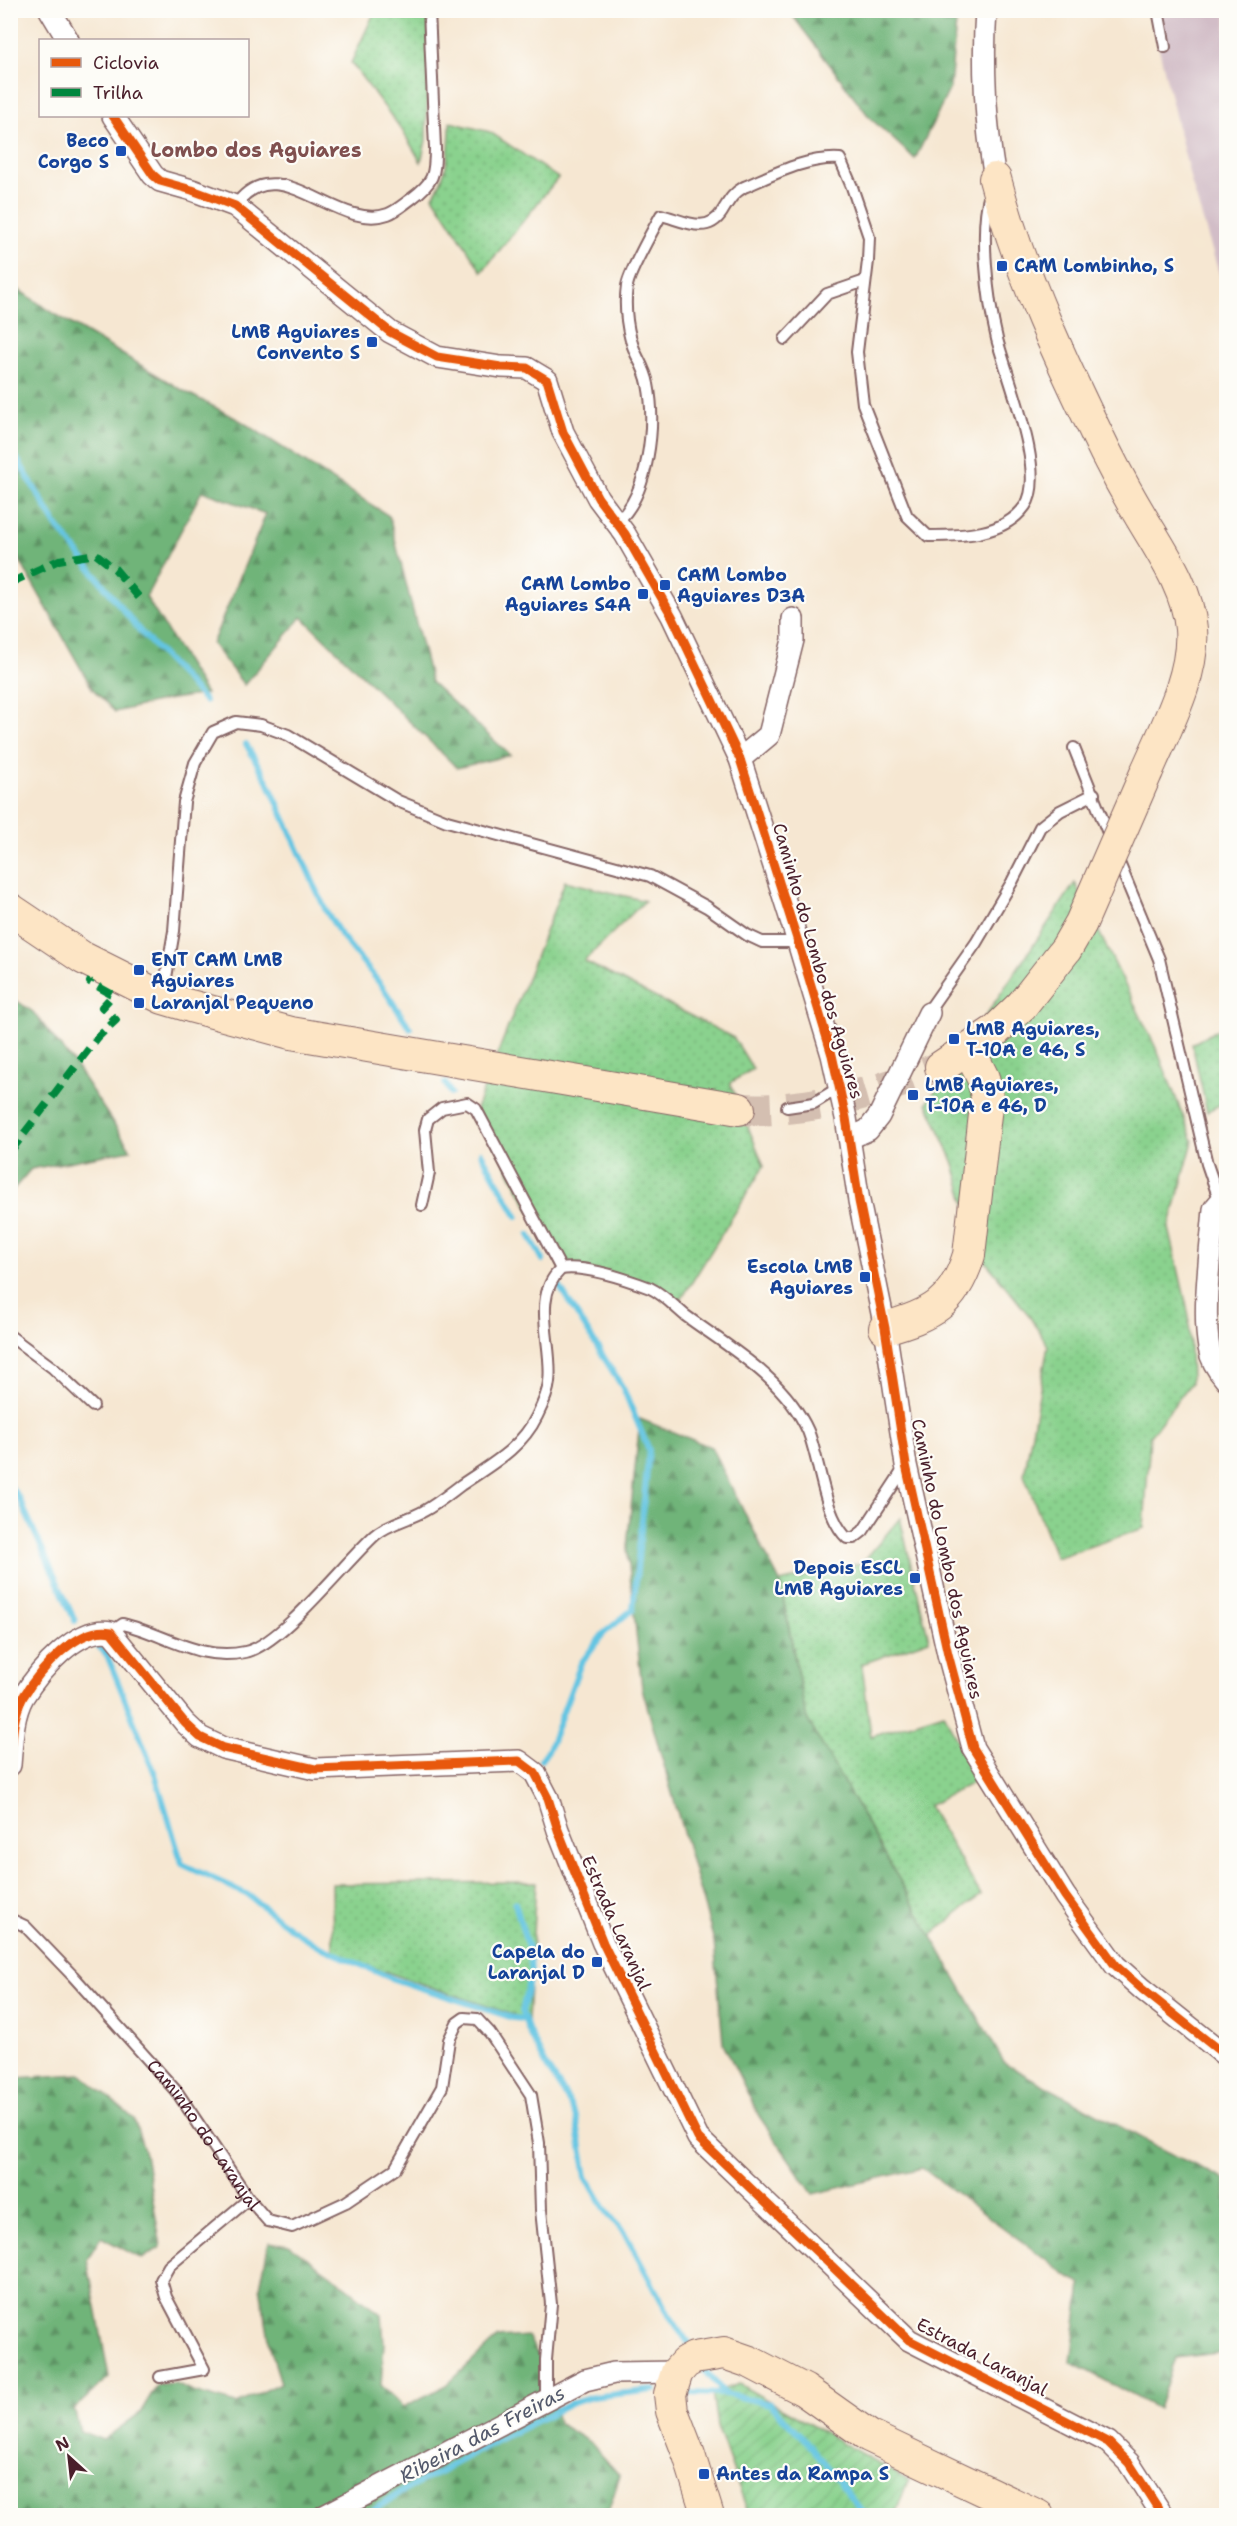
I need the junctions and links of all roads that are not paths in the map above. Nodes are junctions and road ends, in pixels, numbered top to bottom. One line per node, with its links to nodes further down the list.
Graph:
1 (50, 10): 5 (street)
2 (429, 10): 9 (lane)
3 (986, 10): 8 (street)
4 (1158, 10): 6 (lane)
5 (67, 39)
6 (1165, 47)
7 (114, 117): 9 (street, Caminho do Lombo dos Aguiares)
8 (995, 179): 10 (lane); 21 (main road, bridge)
9 (235, 206): 12 (street, Caminho do Lombo dos Aguiares)
10 (865, 281): 11 (lane); 12 (lane)
11 (785, 339)
12 (616, 523): 15 (street, Caminho do Lombo dos Aguiares)
13 (793, 619): 15 (street)
14 (1074, 748): 16 (lane)
15 (740, 759): 18 (street, Caminho do Lombo dos Aguiares)
16 (1094, 794): 20 (lane); 27 (lane)
17 (10, 909): 19 (main road)
18 (798, 942): 19 (lane); 23 (street, Caminho do Lombo dos Aguiares)
19 (176, 1002): 25 (main road)
20 (929, 1013): 26 (street)
21 (969, 1050): 22 (main road); 30 (main road)
22 (941, 1067)
23 (840, 1087): 24 (lane); 26 (street, Caminho do Lombo dos Aguiares)
24 (788, 1107)
25 (739, 1109)
26 (850, 1137): 30 (street, Caminho do Lombo dos Aguiares)
27 (1223, 1201): 32 (street)
28 (422, 1205): 29 (lane)
29 (561, 1269): 34 (lane); 35 (lane)
30 (885, 1328): 34 (street, Caminho do Lombo dos Aguiares)
31 (10, 1336): 33 (lane)
32 (1227, 1380)
33 (93, 1406)
34 (906, 1465): 38 (street, Caminho do Lombo dos Aguiares)
35 (111, 1632): 36 (street); 46 (street, Estrada Laranjal)
36 (10, 1765)
37 (10, 1919): 39 (lane, Caminho do Laranjal)
38 (1227, 2056)
39 (249, 2199): 41 (lane); 42 (lane, Caminho do Laranjal)
40 (676, 2372): 42 (street); 44 (main road); 45 (main road)
41 (160, 2377)
42 (546, 2400): 43 (street)
43 (324, 2516)
44 (708, 2516)
45 (1038, 2516)
46 (1163, 2516)

